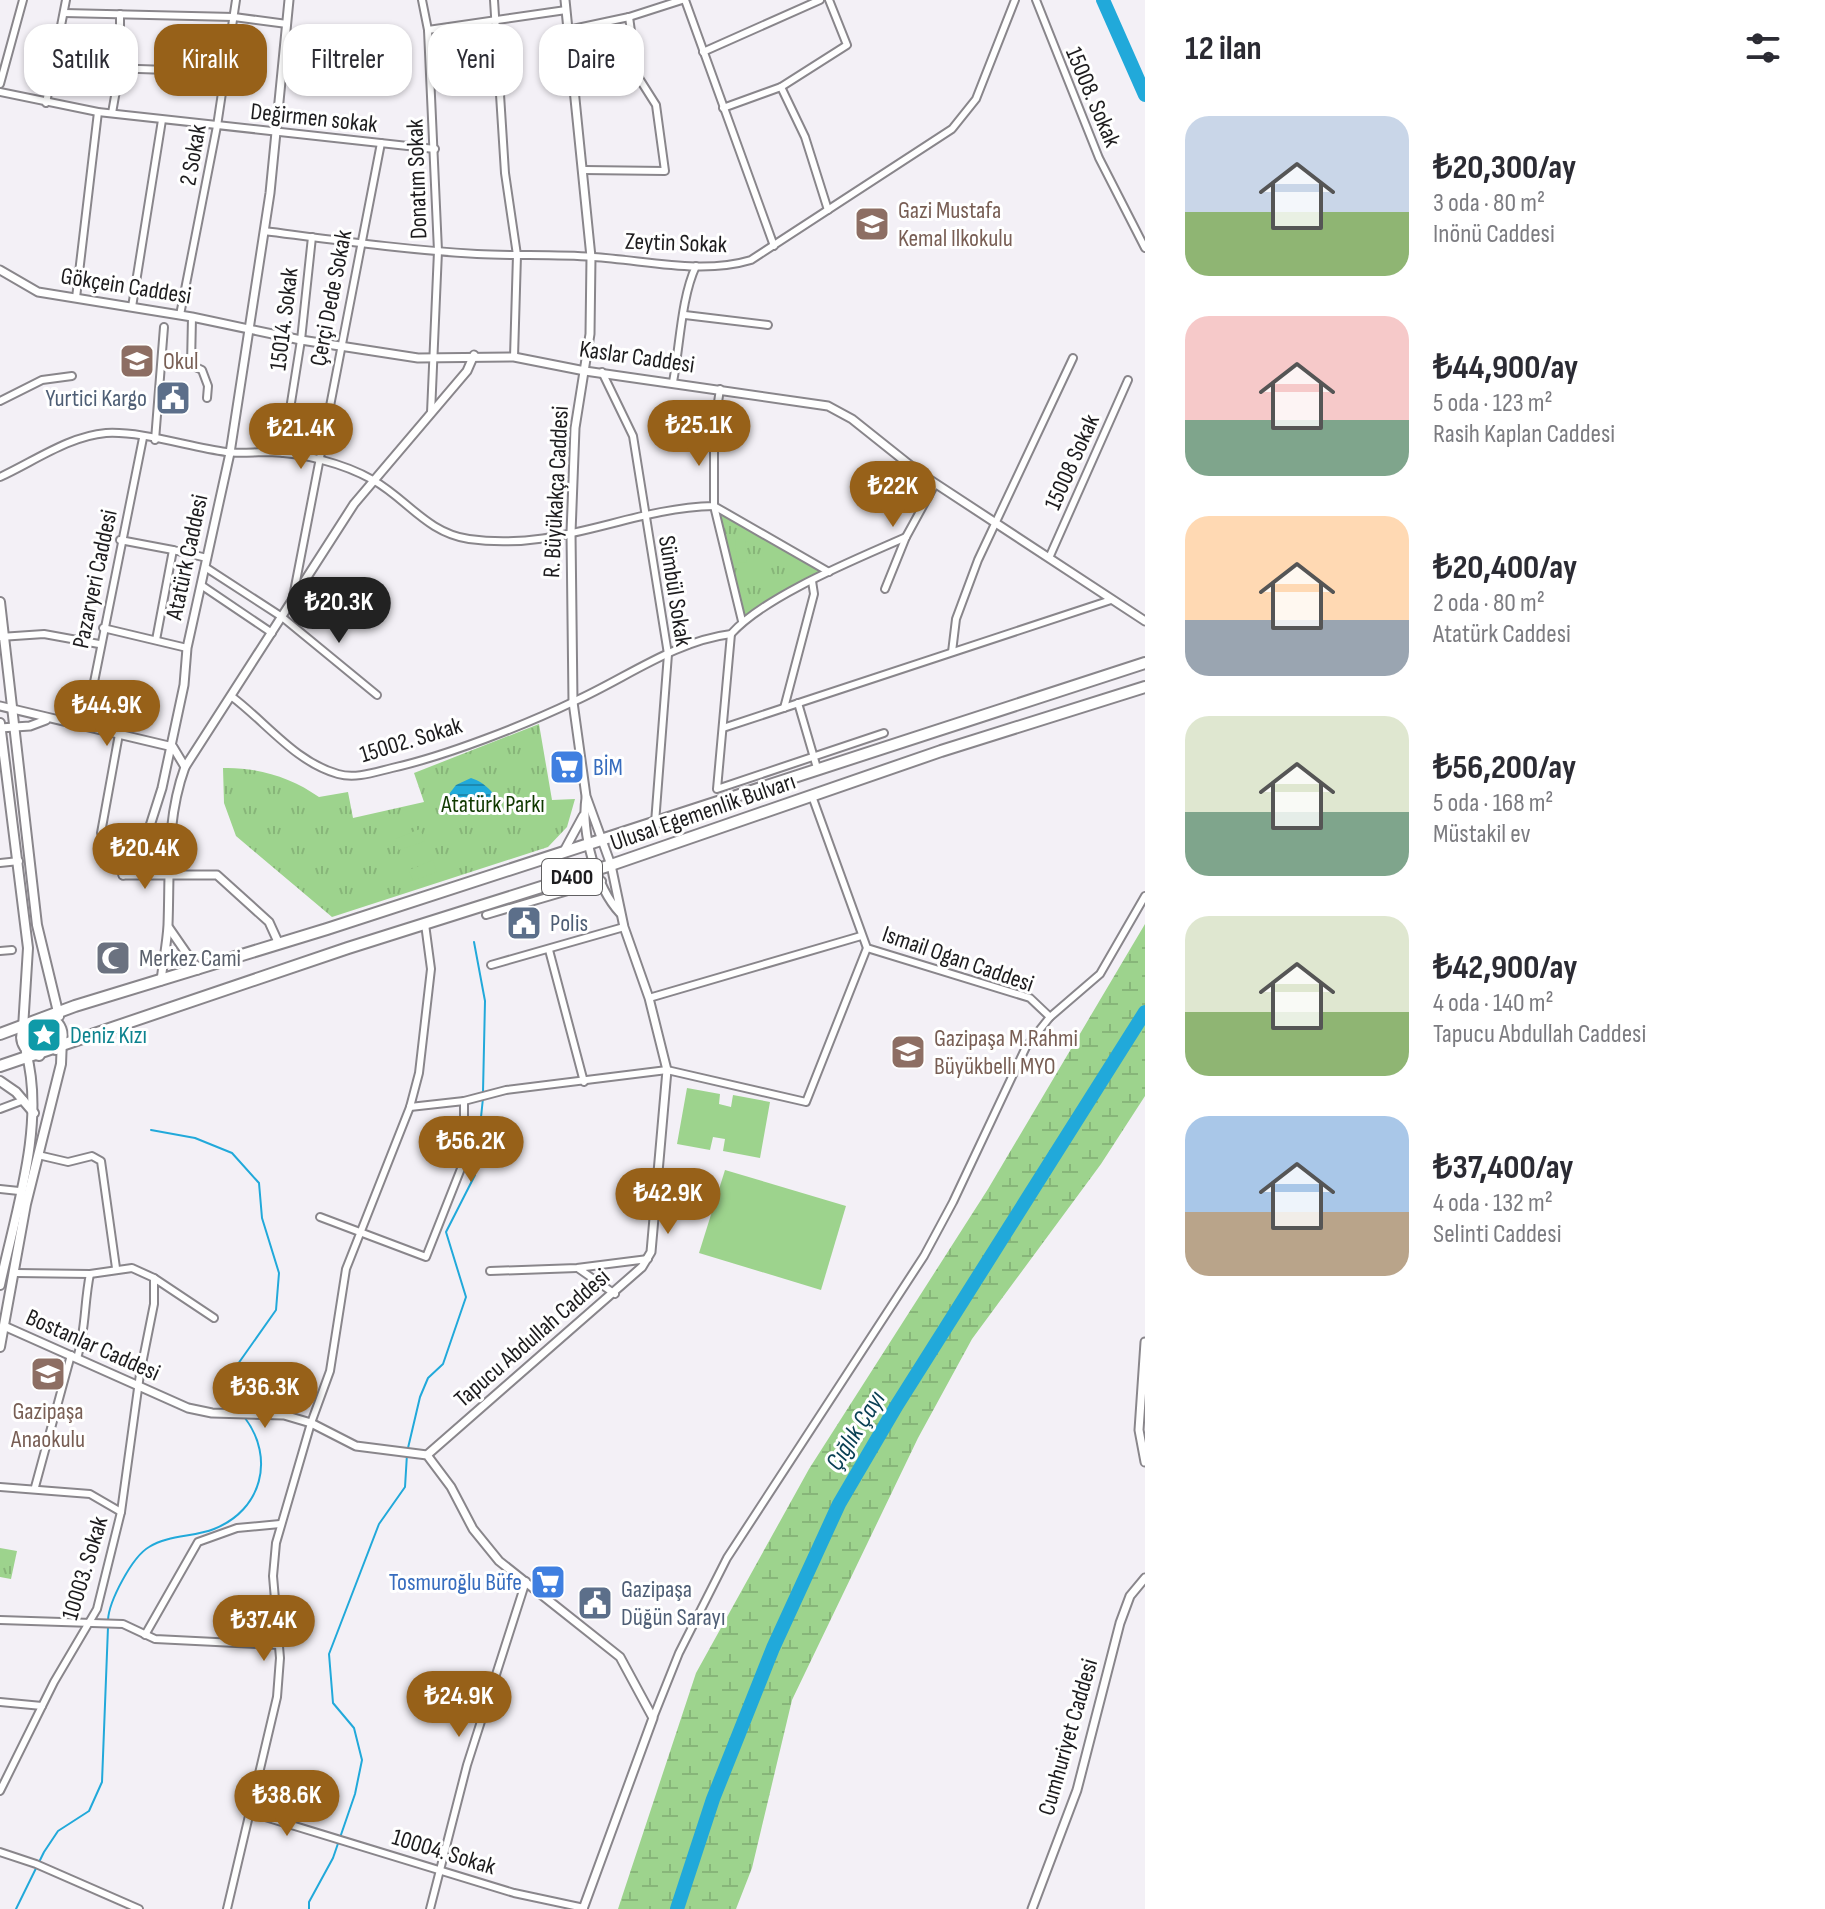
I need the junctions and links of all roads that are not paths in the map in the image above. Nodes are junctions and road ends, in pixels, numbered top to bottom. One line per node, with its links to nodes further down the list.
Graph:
1 (23, 0): 29 (street)
2 (66, 0): 14 (street)
3 (236, 0): 16 (street, 2 Sokak)
4 (289, 0): 22 (street, Atatürk Caddesi)
5 (422, 0): 26 (street, Donatım Sokak)
6 (494, 0): 18 (street)
7 (565, 0): 13 (street, R. Büyükakça Caddesi)
8 (683, 0): 17 (street); 27 (street)
9 (820, 0): 27 (street)
10 (829, 0): 30 (street)
11 (1015, 0): 47 (street, Zeytin Sokak)
12 (1036, 0): 52 (street, 15008. Sokak)
13 (566, 10): 18 (street); 24 (street, R. Büyükakça Caddesi)
14 (64, 13): 15 (street); 19 (street)
15 (120, 14): 16 (street); 20 (street)
16 (234, 17): 21 (street, 2 Sokak); 22 (street)
17 (629, 17): 25 (street); 46 (street)
18 (495, 20): 23 (street); 54 (street)
19 (62, 24)
20 (120, 24)
21 (233, 24)
22 (287, 24)
23 (468, 24)
24 (567, 24)
25 (596, 24)
26 (428, 30)
27 (703, 52): 38 (street)
28 (283, 60): 43 (street, Atatürk Caddesi)
29 (0, 84)
30 (781, 87): 38 (street); 47 (street)
31 (0, 92): 37 (street, Değirmen sokak)
32 (47, 96): 37 (street)
33 (115, 96): 40 (street)
34 (221, 96): 42 (street, 2 Sokak)
35 (432, 96): 45 (street, Donatım Sokak)
36 (576, 96): 46 (street, R. Büyükakça Caddesi)
37 (46, 103): 39 (street, Değirmen sokak)
38 (723, 108): 51 (street)
39 (98, 112): 40 (street, Değirmen sokak); 58 (street)
40 (112, 113): 41 (street, Değirmen sokak)
41 (162, 120): 42 (street, Değirmen sokak); 59 (street)
42 (217, 126): 43 (street, Değirmen sokak); 60 (street, 2 Sokak)
43 (275, 133): 44 (street, Değirmen sokak); 48 (street, Atatürk Caddesi)
44 (381, 143): 45 (street, Değirmen sokak); 50 (street, Çerçi Dede Sokak)
45 (435, 149): 53 (street, Donatım Sokak)
46 (584, 170): 55 (street, R. Büyükakça Caddesi)
47 (828, 210): 51 (street, Zeytin Sokak)
48 (264, 231): 49 (street, Zeytin Sokak); 65 (street, Atatürk Caddesi)
49 (312, 237): 50 (street, Zeytin Sokak); 66 (street, 15014. Sokak)
50 (359, 244): 53 (street, Zeytin Sokak); 67 (street, Çerçi Dede Sokak)
51 (774, 246): 56 (street, Zeytin Sokak)
52 (1145, 248)
53 (438, 251): 54 (street, Zeytin Sokak); 70 (street, Donatım Sokak)
54 (517, 255): 55 (street, Zeytin Sokak); 69 (street)
55 (591, 257): 56 (street, Zeytin Sokak); 72 (street, R. Büyükakça Caddesi)
56 (696, 266): 61 (street)
57 (0, 270): 58 (street, Gökçein Caddesi)
58 (76, 298): 59 (street, Gökçein Caddesi)
59 (132, 307): 60 (street, Gökçein Caddesi)
60 (180, 315): 62 (street, Gökçein Caddesi)
61 (685, 315): 63 (street); 76 (street)
62 (192, 317): 65 (street, Gökçein Caddesi); 78 (street)
63 (768, 325)
64 (164, 327): 82 (street)
65 (250, 329): 66 (street, Kaslar Caddesi); 83 (street, Atatürk Caddesi)
66 (301, 340): 67 (street, Kaslar Caddesi); 84 (street, 15014. Sokak)
67 (339, 345): 70 (street, Kaslar Caddesi); 85 (street, Çerçi Dede Sokak)
68 (474, 355): 69 (street, Kaslar Caddesi); 70 (street, Kaslar Caddesi); 80 (street)
69 (514, 357): 72 (street, Kaslar Caddesi)
70 (435, 358): 80 (street, Donatım Sokak)
71 (1073, 358): 91 (street)
72 (585, 371): 73 (street, Kaslar Caddesi); 92 (street, R. Büyükakça Caddesi)
73 (602, 372): 76 (street, Kaslar Caddesi); 90 (street, Sümbül Sokak)
74 (72, 376): 79 (street)
75 (1128, 380): 97 (street, 15008 Sokak)
76 (673, 382): 77 (street, Kaslar Caddesi)
77 (720, 389): 88 (street, Kaslar Caddesi); 89 (street)
78 (207, 398)
79 (0, 401)
80 (431, 413): 87 (street)
81 (143, 438): 82 (street); 86 (street); 94 (street, Pazaryeri Caddesi)
82 (155, 440): 83 (street)
83 (230, 453): 84 (street); 96 (street, Atatürk Caddesi)
84 (283, 453): 85 (street)
85 (321, 460): 87 (street); 103 (street, Çerçi Dede Sokak)
86 (0, 477)
87 (373, 480): 92 (street); 103 (street)
88 (935, 484): 91 (street, Kaslar Caddesi); 93 (street)
89 (714, 506): 90 (street); 99 (street); 107 (street)
90 (644, 515): 92 (street); 117 (street, Sümbül Sokak)
91 (997, 522): 97 (street, Kaslar Caddesi); 116 (street)
92 (571, 536): 122 (street, R. Büyükakça Caddesi)
93 (906, 537): 99 (street); 102 (street)
94 (120, 540): 95 (street); 109 (street, Pazaryeri Caddesi)
95 (173, 550): 96 (street); 113 (street)
96 (207, 558): 98 (street, Atatürk Caddesi)
97 (1049, 558): 104 (street, Kaslar Caddesi)
98 (205, 567): 101 (street, Atatürk Caddesi); 106 (street)
99 (829, 572): 100 (street)
100 (812, 581): 107 (street); 126 (street)
101 (201, 585): 110 (street); 115 (street, Atatürk Caddesi)
102 (885, 589)
103 (293, 600): 106 (street)
104 (1111, 600): 108 (street, Kaslar Caddesi); 116 (street)
105 (0, 602): 112 (main road)
106 (282, 617): 110 (street); 120 (street)
107 (742, 621): 111 (street)
108 (1145, 621)
109 (103, 628): 113 (street); 114 (street, Pazaryeri Caddesi)
110 (272, 633): 121 (street)
111 (731, 634): 117 (street, 15002. Sokak); 131 (street)
112 (2, 637): 114 (street); 125 (main road)
113 (156, 640): 115 (street)
114 (99, 644): 129 (street, Pazaryeri Caddesi)
115 (187, 648): 134 (street, Atatürk Caddesi)
116 (952, 652): 123 (street)
117 (668, 654): 122 (street, 15002. Sokak); 141 (street, Sümbül Sokak)
118 (1145, 663): 137 (highway, Ulusal Egemenlik Bulvarı / D400)
119 (1145, 687): 139 (highway, Ulusal Egemenlik Bulvarı / D400)
120 (377, 695)
121 (231, 696): 122 (street, 15002. Sokak); 136 (street)
122 (573, 702): 138 (street, R. Büyükakça Caddesi)
123 (798, 703): 126 (street); 135 (street)
124 (0, 706): 125 (street)
125 (12, 708): 127 (street); 130 (main road)
126 (784, 708): 131 (street)
127 (48, 719): 129 (street); 130 (street)
128 (0, 726): 130 (street); 146 (main road)
129 (85, 727): 133 (street)
130 (14, 728): 168 (main road)
131 (723, 728): 135 (street)
132 (884, 733): 135 (street)
133 (119, 734): 134 (street); 142 (street)
134 (173, 747): 136 (street); 150 (street, Atatürk Caddesi)
135 (813, 756): 137 (street)
136 (185, 767): 150 (street)
137 (817, 768): 141 (highway, Ulusal Egemenlik Bulvarı / D400)
138 (586, 796): 140 (street, R. Büyükakça Caddesi); 143 (street, R. Büyükakça Caddesi)
139 (812, 796): 148 (highway, Ulusal Egemenlik Bulvarı / D400); 158 (street, Ismail Ogan Caddesi)
140 (584, 814): 144 (street, R. Büyükakça Caddesi); 145 (street)
141 (655, 823): 143 (highway, Ulusal Egemenlik Bulvarı / D400)
142 (101, 833)
143 (604, 839): 144 (highway, Ulusal Egemenlik Bulvarı / D400); 148 (street, R. Büyükakça Caddesi)
144 (589, 844): 145 (highway, Ulusal Egemenlik Bulvarı / D400); 149 (street, R. Büyükakça Caddesi)
145 (564, 852): 159 (highway, Ulusal Egemenlik Bulvarı / D400)
146 (19, 861): 147 (street); 171 (main road)
147 (0, 863)
148 (611, 865): 149 (highway, Ulusal Egemenlik Bulvarı / D400); 153 (street)
149 (598, 869): 151 (street); 155 (highway, Ulusal Egemenlik Bulvarı / D400)
150 (167, 876): 156 (street); 159 (street)
151 (602, 881): 153 (street); 154 (street)
152 (1145, 896): 169 (street)
153 (621, 914): 157 (street)
154 (486, 915)
155 (425, 924): 174 (highway, Ulusal Egemenlik Bulvarı / D400); 183 (street)
156 (168, 926): 165 (street); 166 (street)
157 (624, 927): 162 (street); 167 (street)
158 (861, 936): 160 (street, Ismail Ogan Caddesi); 167 (street)
159 (279, 944): 165 (highway, Ulusal Egemenlik Bulvarı / D400)
160 (867, 948): 169 (street, Ismail Ogan Caddesi); 178 (street)
161 (12, 950): 163 (street)
162 (549, 950): 164 (street); 180 (street)
163 (0, 951)
164 (491, 965)
165 (198, 970): 166 (highway, Ulusal Egemenlik Bulvarı / D400)
166 (161, 982): 168 (highway, Ulusal Egemenlik Bulvarı / D400)
167 (649, 998): 178 (street)
168 (58, 1011): 170 (highway, Ulusal Egemenlik Bulvarı / D400); 172 (main road)
169 (1050, 1017): 222 (street)
170 (42, 1018): 171 (highway, Ulusal Egemenlik Bulvarı / D400); 172 (highway)
171 (25, 1026): 173 (highway, Ulusal Egemenlik Bulvarı / D400); 176 (highway)
172 (62, 1032): 174 (main road); 175 (highway)
173 (0, 1034)
174 (62, 1047): 175 (highway, Ulusal Egemenlik Bulvarı / D400); 186 (main road)
175 (50, 1052): 176 (highway, Ulusal Egemenlik Bulvarı / D400)
176 (30, 1054): 177 (highway, Ulusal Egemenlik Bulvarı / D400); 185 (main road)
177 (0, 1066)
178 (667, 1070): 180 (street); 191 (street)
179 (0, 1081): 181 (main road)
180 (584, 1082): 182 (street)
181 (24, 1100): 184 (street); 185 (main road)
182 (464, 1101): 183 (street); 190 (street)
183 (410, 1107): 190 (street)
184 (0, 1109)
185 (34, 1113): 188 (main road)
186 (38, 1155): 192 (street); 195 (main road)
187 (0, 1189): 188 (street)
188 (19, 1191): 198 (main road)
189 (320, 1217): 190 (street)
190 (359, 1232): 207 (street)
191 (648, 1259): 193 (street); 200 (street, Tapucu Abdullah Caddesi)
192 (116, 1268): 196 (street); 197 (street)
193 (577, 1268): 194 (street); 200 (street)
194 (490, 1271)
195 (16, 1273): 196 (street); 199 (main road)
196 (90, 1274): 205 (street)
197 (154, 1278): 201 (street); 206 (street, 10003. Sokak)
198 (0, 1285): 199 (street)
199 (12, 1288): 202 (main road)
200 (615, 1294): 208 (street, Tapucu Abdullah Caddesi)
201 (214, 1318)
202 (4, 1326): 204 (main road); 205 (street, Bostanlar Caddesi)
203 (1145, 1342): 209 (street)
204 (0, 1347)
205 (74, 1357): 206 (street, Bostanlar Caddesi); 211 (street)
206 (139, 1385): 207 (street, Bostanlar Caddesi); 212 (street, 10003. Sokak)
207 (311, 1423): 208 (street, Bostanlar Caddesi); 213 (street)
208 (427, 1455): 215 (street)
209 (1145, 1462)
210 (0, 1487): 211 (street)
211 (35, 1487): 212 (street)
212 (121, 1512): 217 (street, 10003. Sokak)
213 (280, 1524): 218 (street); 219 (street)
214 (1145, 1578): 232 (street, Cumhuriyet Caddesi)
215 (526, 1581): 222 (street); 226 (street)
216 (0, 1620): 217 (street)
217 (92, 1622): 218 (street); 221 (street, 10003. Sokak)
218 (145, 1635): 219 (street)
219 (279, 1645): 224 (street)
220 (0, 1702): 221 (street)
221 (42, 1706): 223 (street, 10003. Sokak)
222 (653, 1718): 231 (street)
223 (0, 1791)
224 (249, 1812): 226 (street, 10004. Sokak); 229 (street)
225 (0, 1852): 227 (street)
226 (440, 1871): 230 (street); 231 (street, 10004. Sokak)
227 (127, 1907): 228 (street)
228 (139, 1909)
229 (227, 1909)
230 (430, 1909)
231 (585, 1909)
232 (1032, 1909)

